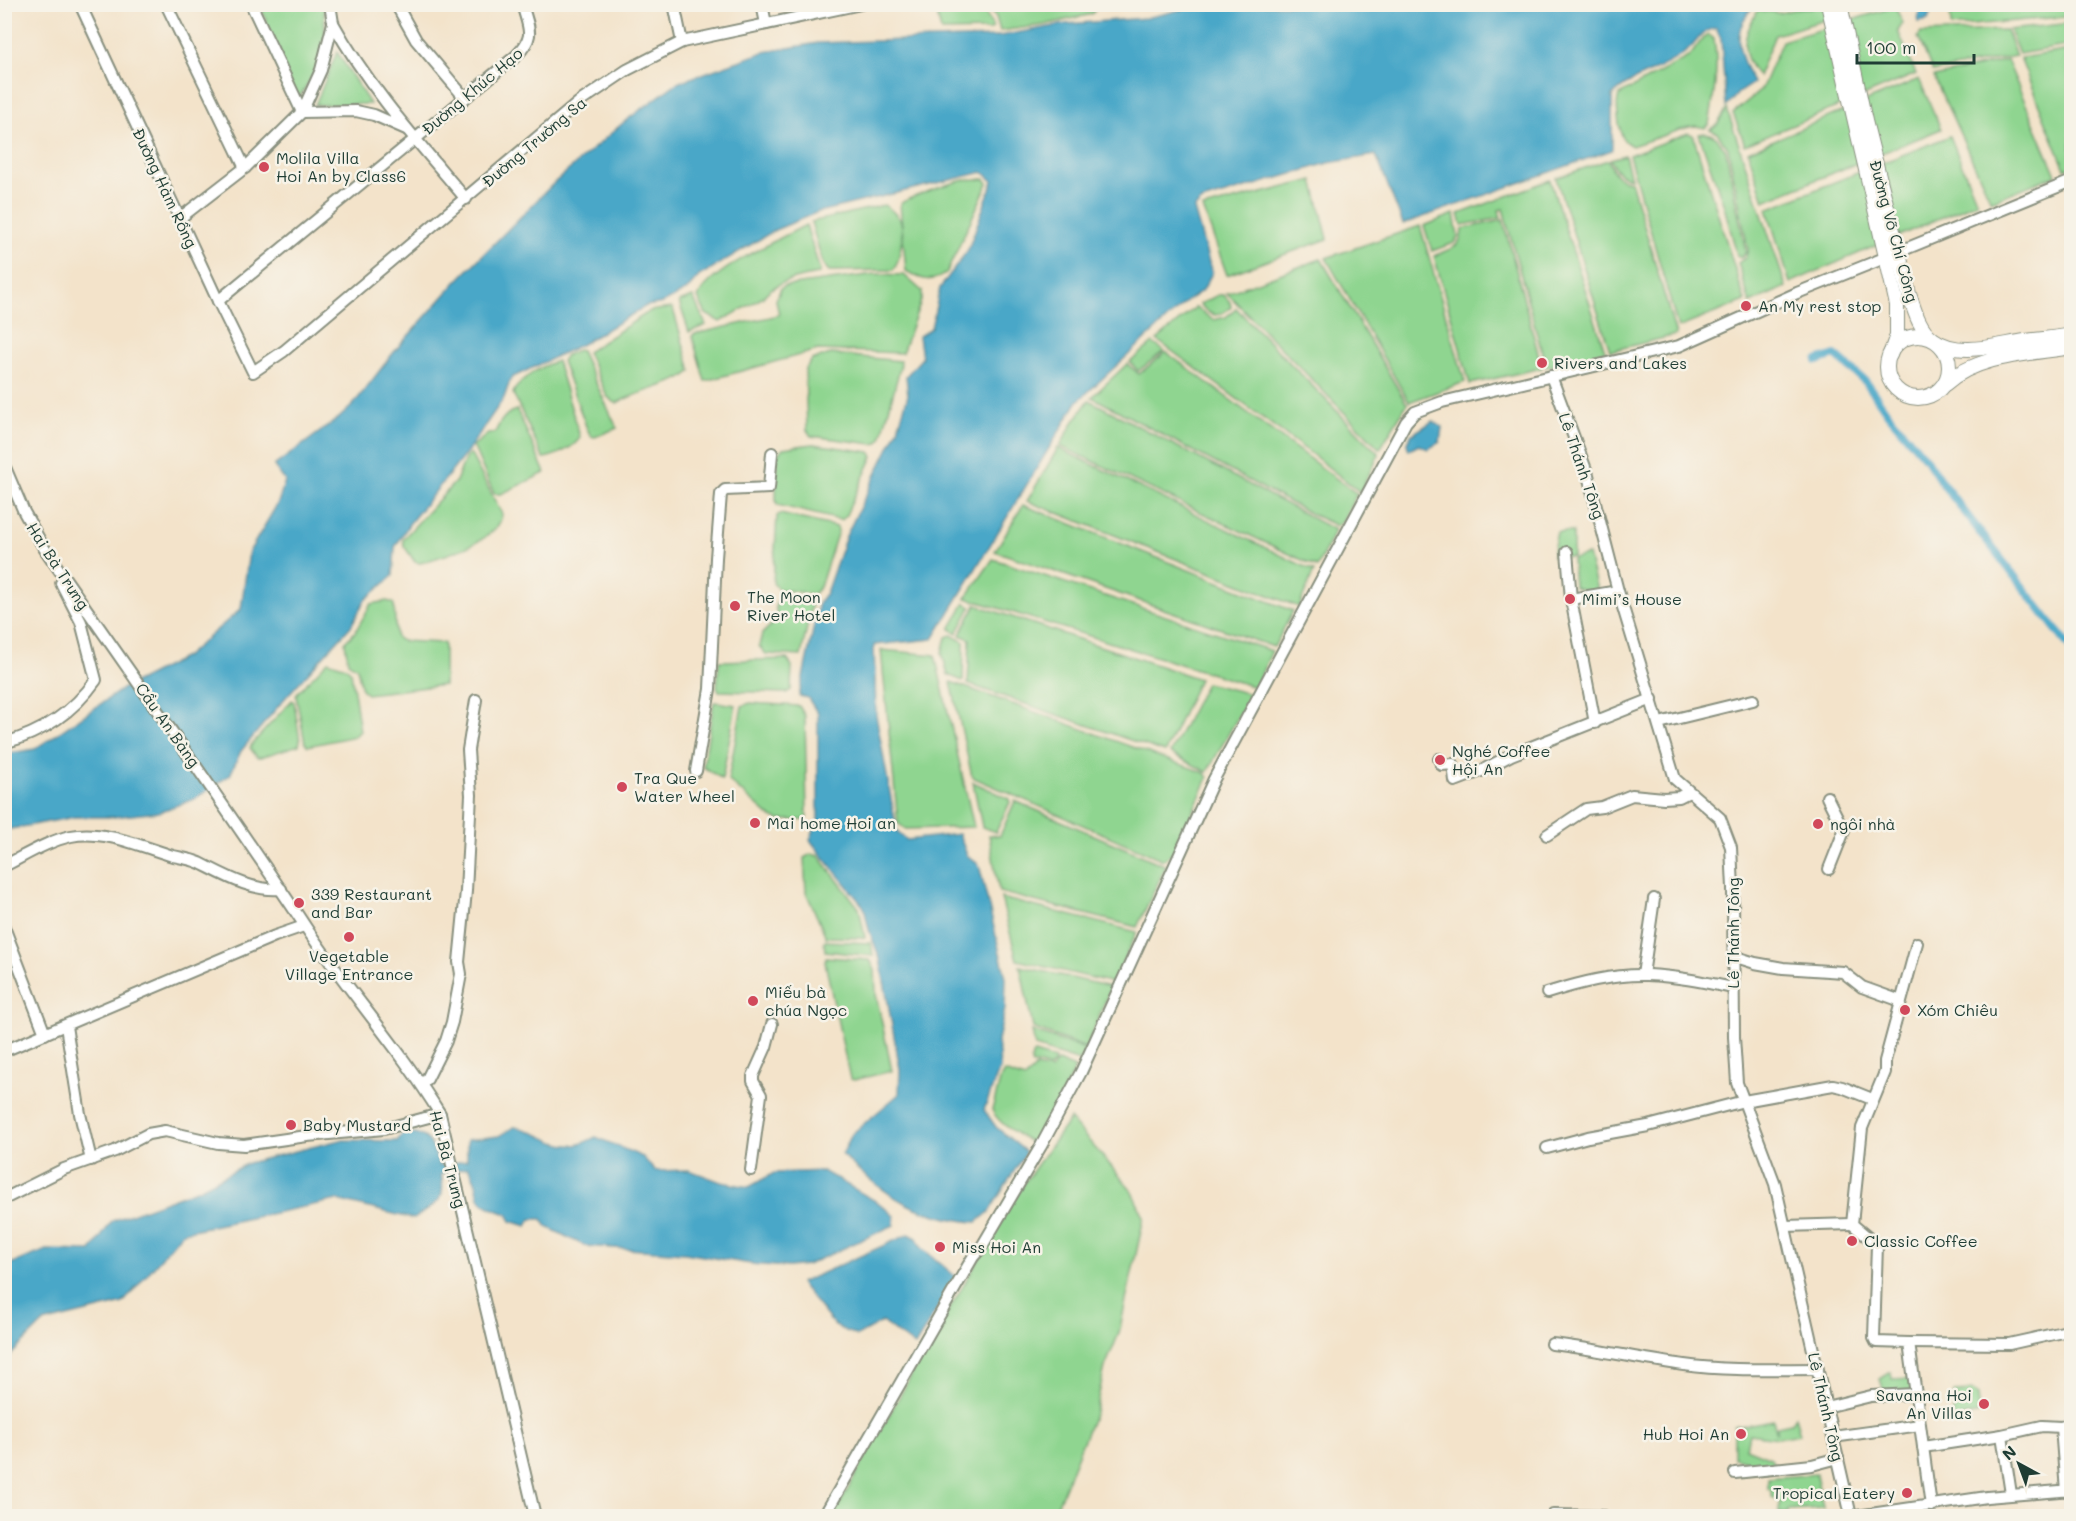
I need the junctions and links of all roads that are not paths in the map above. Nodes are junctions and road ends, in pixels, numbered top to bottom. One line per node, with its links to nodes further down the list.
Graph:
1 (166, 4): 20 (street)
2 (251, 4): 16 (street)
3 (330, 4): 12 (street)
4 (396, 4): 15 (street)
5 (522, 4): 15 (street, Đường Khúc Hạo)
6 (674, 4): 14 (street)
7 (762, 4): 13 (street)
8 (861, 4): 13 (street, Đường Trường Sa)
9 (1828, 4): 17 (main road)
10 (1840, 4): 17 (main road)
11 (82, 5): 23 (street, Đường Hàm Rồng)
12 (333, 23): 16 (street); 18 (street)
13 (766, 24): 14 (street, Đường Trường Sa)
14 (682, 42): 22 (street, Đường Trường Sa)
15 (465, 98): 19 (street, Đường Khúc Hạo)
16 (302, 112): 18 (street); 20 (street)
17 (1860, 122): 24 (main road, Đường Võ Chí Công)
18 (406, 129): 19 (street)
19 (415, 138): 22 (street); 25 (street, Đường Khúc Hạo)
20 (245, 168): 23 (street)
21 (2072, 181): 24 (street)
22 (466, 199): 30 (street, Đường Trường Sa)
23 (180, 218): 25 (street, Đường Hàm Rồng)
24 (1892, 255): 27 (main road, Đường Võ Chí Công); 29 (main road, Đường Võ Chí Công); 31 (street)
25 (218, 301): 30 (street, Đường Hàm Rồng)
26 (2072, 335): 27 (main road)
27 (1933, 339): 29 (main road); 32 (main road)
28 (2072, 347): 32 (main road)
29 (1890, 355): 32 (main road)
30 (253, 372)
31 (1551, 376): 37 (street, Lê Thánh Tông); 96 (street)
32 (1943, 386)
33 (772, 453): 47 (street)
34 (4, 465): 36 (street, Hai Bà Trưng)
35 (1567, 552): 38 (street)
36 (51, 558): 39 (street, Hai Bà Trưng); 45 (street)
37 (1618, 591): 38 (street); 40 (street, Lê Thánh Tông)
38 (1570, 599): 43 (street)
39 (122, 661): 48 (street, Cầu An Bàng)
40 (1652, 699): 43 (street); 44 (street, Lê Thánh Tông)
41 (477, 700): 68 (street)
42 (1753, 700): 44 (street)
43 (1595, 723): 46 (street)
44 (1659, 723): 49 (street, Lê Thánh Tông)
45 (4, 743)
46 (1439, 759)
47 (696, 771)
48 (214, 790): 54 (street, Hai Bà Trưng)
49 (1689, 792): 51 (street); 59 (street, Lê Thánh Tông)
50 (1827, 797): 53 (street)
51 (1547, 835)
52 (4, 866): 54 (street)
53 (1829, 869)
54 (281, 889): 56 (street, Hai Bà Trưng)
55 (1654, 899): 60 (street)
56 (304, 926): 65 (street); 68 (street, Hai Bà Trưng)
57 (4, 927): 66 (street)
58 (1917, 943): 63 (street)
59 (1733, 956): 61 (street, Lê Thánh Tông); 63 (street)
60 (1643, 975): 61 (street); 62 (street)
61 (1733, 988): 70 (street, Lê Thánh Tông)
62 (1547, 993)
63 (1901, 1001): 69 (street)
64 (772, 1024): 74 (street)
65 (66, 1026): 66 (street); 73 (street)
66 (45, 1034): 67 (street)
67 (4, 1051)
68 (422, 1084): 71 (street, Hai Bà Trưng)
69 (1872, 1099): 70 (street); 76 (street)
70 (1744, 1101): 72 (street); 77 (street, Lê Thánh Tông)
71 (440, 1114): 73 (street); 95 (street, Hai Bà Trưng)
72 (1547, 1148)
73 (91, 1160): 75 (street)
74 (751, 1170)
75 (4, 1199)
76 (1852, 1224): 77 (street); 79 (street)
77 (1785, 1226): 81 (street, Lê Thánh Tông)
78 (2072, 1330): 79 (street)
79 (1909, 1343): 82 (street)
80 (1552, 1344): 81 (street)
81 (1818, 1369): 83 (street, Lê Thánh Tông)
82 (1915, 1394): 83 (street); 84 (street)
83 (1826, 1407): 87 (street, Lê Thánh Tông)
84 (1920, 1425): 87 (street); 88 (street)
85 (2066, 1425): 86 (street); 91 (street)
86 (2002, 1435): 88 (street); 92 (street)
87 (1833, 1437): 89 (street, Lê Thánh Tông)
88 (1923, 1447): 93 (street)
89 (1838, 1458): 90 (street); 98 (street, Lê Thánh Tông)
90 (1735, 1473)
91 (2069, 1490): 92 (street)
92 (2011, 1494): 93 (street)
93 (1931, 1506): 99 (street)
94 (1553, 1515): 97 (street)
95 (536, 1516)
96 (824, 1516)
97 (1604, 1516)
98 (1851, 1516)
99 (1857, 1516)

